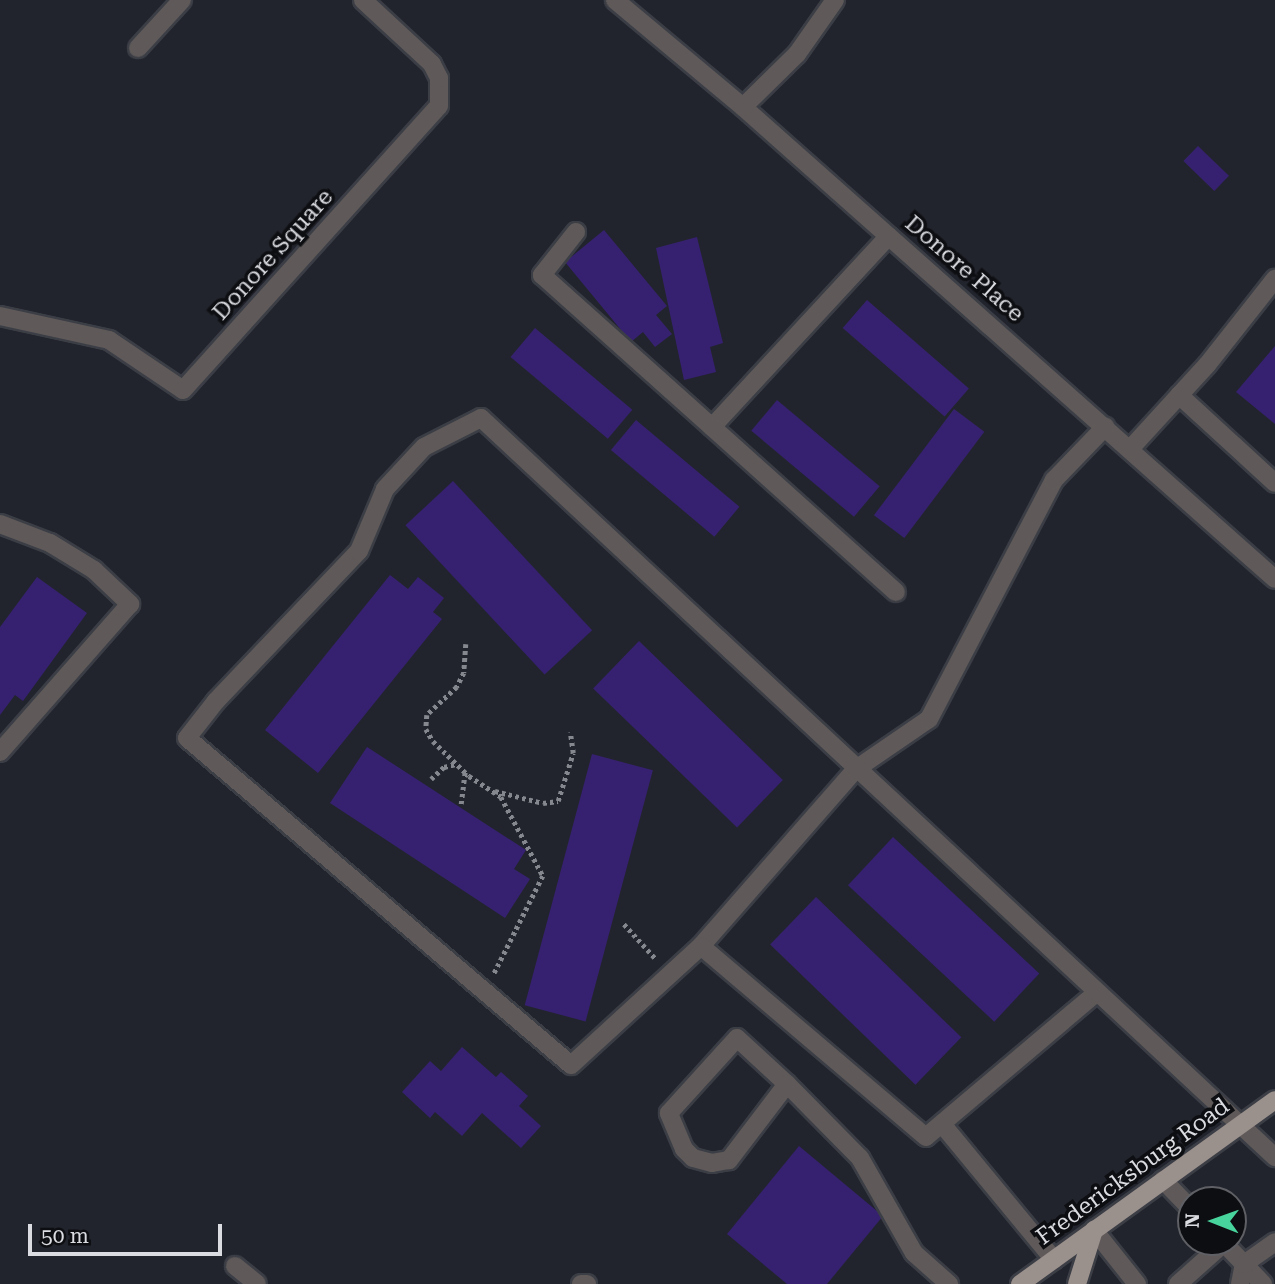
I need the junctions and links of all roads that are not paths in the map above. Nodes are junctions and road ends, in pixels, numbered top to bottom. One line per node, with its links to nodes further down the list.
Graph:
1 (182, 0): 5 (street)
2 (363, 0): 10 (street, Donore Square)
3 (615, 0): 6 (street, Donore Place)
4 (835, 0): 6 (street)
5 (138, 48)
6 (743, 107): 8 (street, Donore Place)
7 (576, 232): 12 (street)
8 (889, 236): 12 (street); 13 (street, Donore Place)
9 (1275, 279): 11 (street)
10 (0, 316)
11 (1179, 395): 14 (street); 15 (street)
12 (712, 427): 18 (street)
13 (1105, 427): 14 (street, Donore Place); 20 (street)
14 (1130, 449): 17 (street, Donore Place)
15 (1275, 483)
16 (0, 524): 19 (street)
17 (1275, 579)
18 (896, 592)
19 (0, 752)
20 (856, 769): 21 (street); 21 (street); 22 (street)
21 (701, 946): 25 (street)
22 (1095, 994): 25 (street); 26 (street)
23 (787, 1084): 23 (street); 40 (street)
24 (1275, 1100): 26 (main road, Fredericksburg Road)
25 (942, 1124): 34 (street)
26 (1237, 1126): 27 (street); 28 (main road, Fredericksburg Road)
27 (1275, 1157)
28 (1163, 1180): 29 (street); 30 (main road, Fredericksburg Road)
29 (1177, 1194)
30 (1094, 1230): 34 (main road, Fredericksburg Road); 42 (main road); 43 (street)
31 (1275, 1242): 35 (street)
32 (1209, 1256): 44 (street)
33 (1237, 1256): 35 (street)
34 (1054, 1260): 41 (main road, Fredericksburg Road)
35 (1244, 1264): 45 (street); 46 (street)
36 (235, 1266): 37 (street)
37 (257, 1284)
38 (581, 1284): 39 (street)
39 (587, 1284)
40 (948, 1284)
41 (1020, 1284)
42 (1077, 1284)
43 (1137, 1284)
44 (1178, 1284)
45 (1240, 1284)
46 (1263, 1284)

